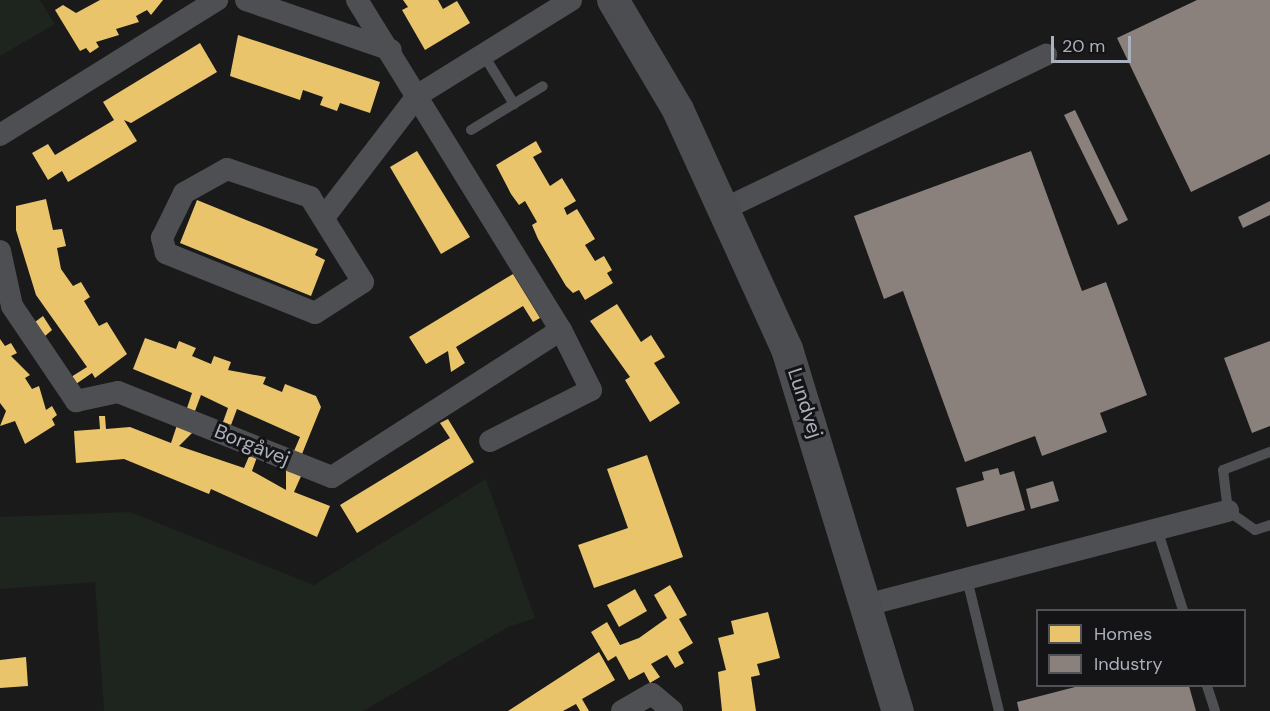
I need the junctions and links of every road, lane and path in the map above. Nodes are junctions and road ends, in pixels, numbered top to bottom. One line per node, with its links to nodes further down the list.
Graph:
1 (217, 0): 13 (street)
2 (246, 0): 6 (street)
3 (357, 0): 6 (street)
4 (570, 0): 7 (street)
5 (613, 0): 14 (street, Lundvej)
6 (391, 50): 10 (street)
7 (483, 54): 10 (street); 11 (lane)
8 (1046, 55): 14 (street)
9 (543, 86): 11 (lane)
10 (418, 95): 15 (street); 17 (street)
11 (514, 104): 12 (lane)
12 (471, 130)
13 (0, 135)
14 (726, 208): 24 (street, Lundvej)
15 (325, 216): 15 (street)
16 (0, 251): 17 (street, Borgåvej)
17 (561, 330): 18 (street)
18 (490, 441)
19 (1270, 452): 20 (lane)
20 (1228, 511): 21 (lane); 22 (street)
21 (1270, 525)
22 (1157, 529): 23 (street); 25 (lane)
23 (967, 579): 24 (street); 30 (lane)
24 (870, 604): 29 (street, Lundvej)
25 (1183, 609)
26 (1207, 687): 31 (lane)
27 (622, 711): 28 (street)
28 (672, 711)
29 (898, 711)
30 (999, 711)
31 (1215, 711)

